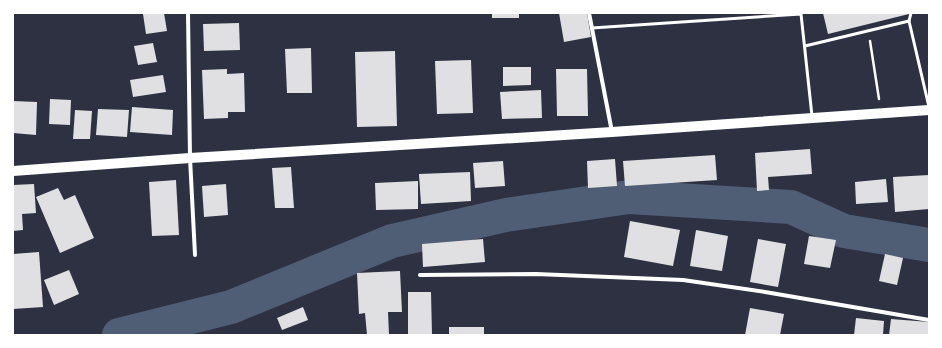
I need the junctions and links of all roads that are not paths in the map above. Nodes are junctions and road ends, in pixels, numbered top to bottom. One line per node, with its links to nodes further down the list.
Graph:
1 (188, 13): 10 (street)
2 (590, 13): 5 (street)
3 (912, 13): 4 (lane)
4 (909, 21): 6 (lane); 7 (lane)
5 (592, 28): 6 (lane); 9 (street)
6 (805, 46): 8 (lane)
7 (929, 108): 8 (main road)
8 (812, 117): 9 (main road)
9 (612, 132): 10 (main road)
10 (190, 158): 11 (main road); 12 (street)
11 (13, 171)
12 (195, 255)
13 (420, 275): 14 (street)
14 (929, 320)

